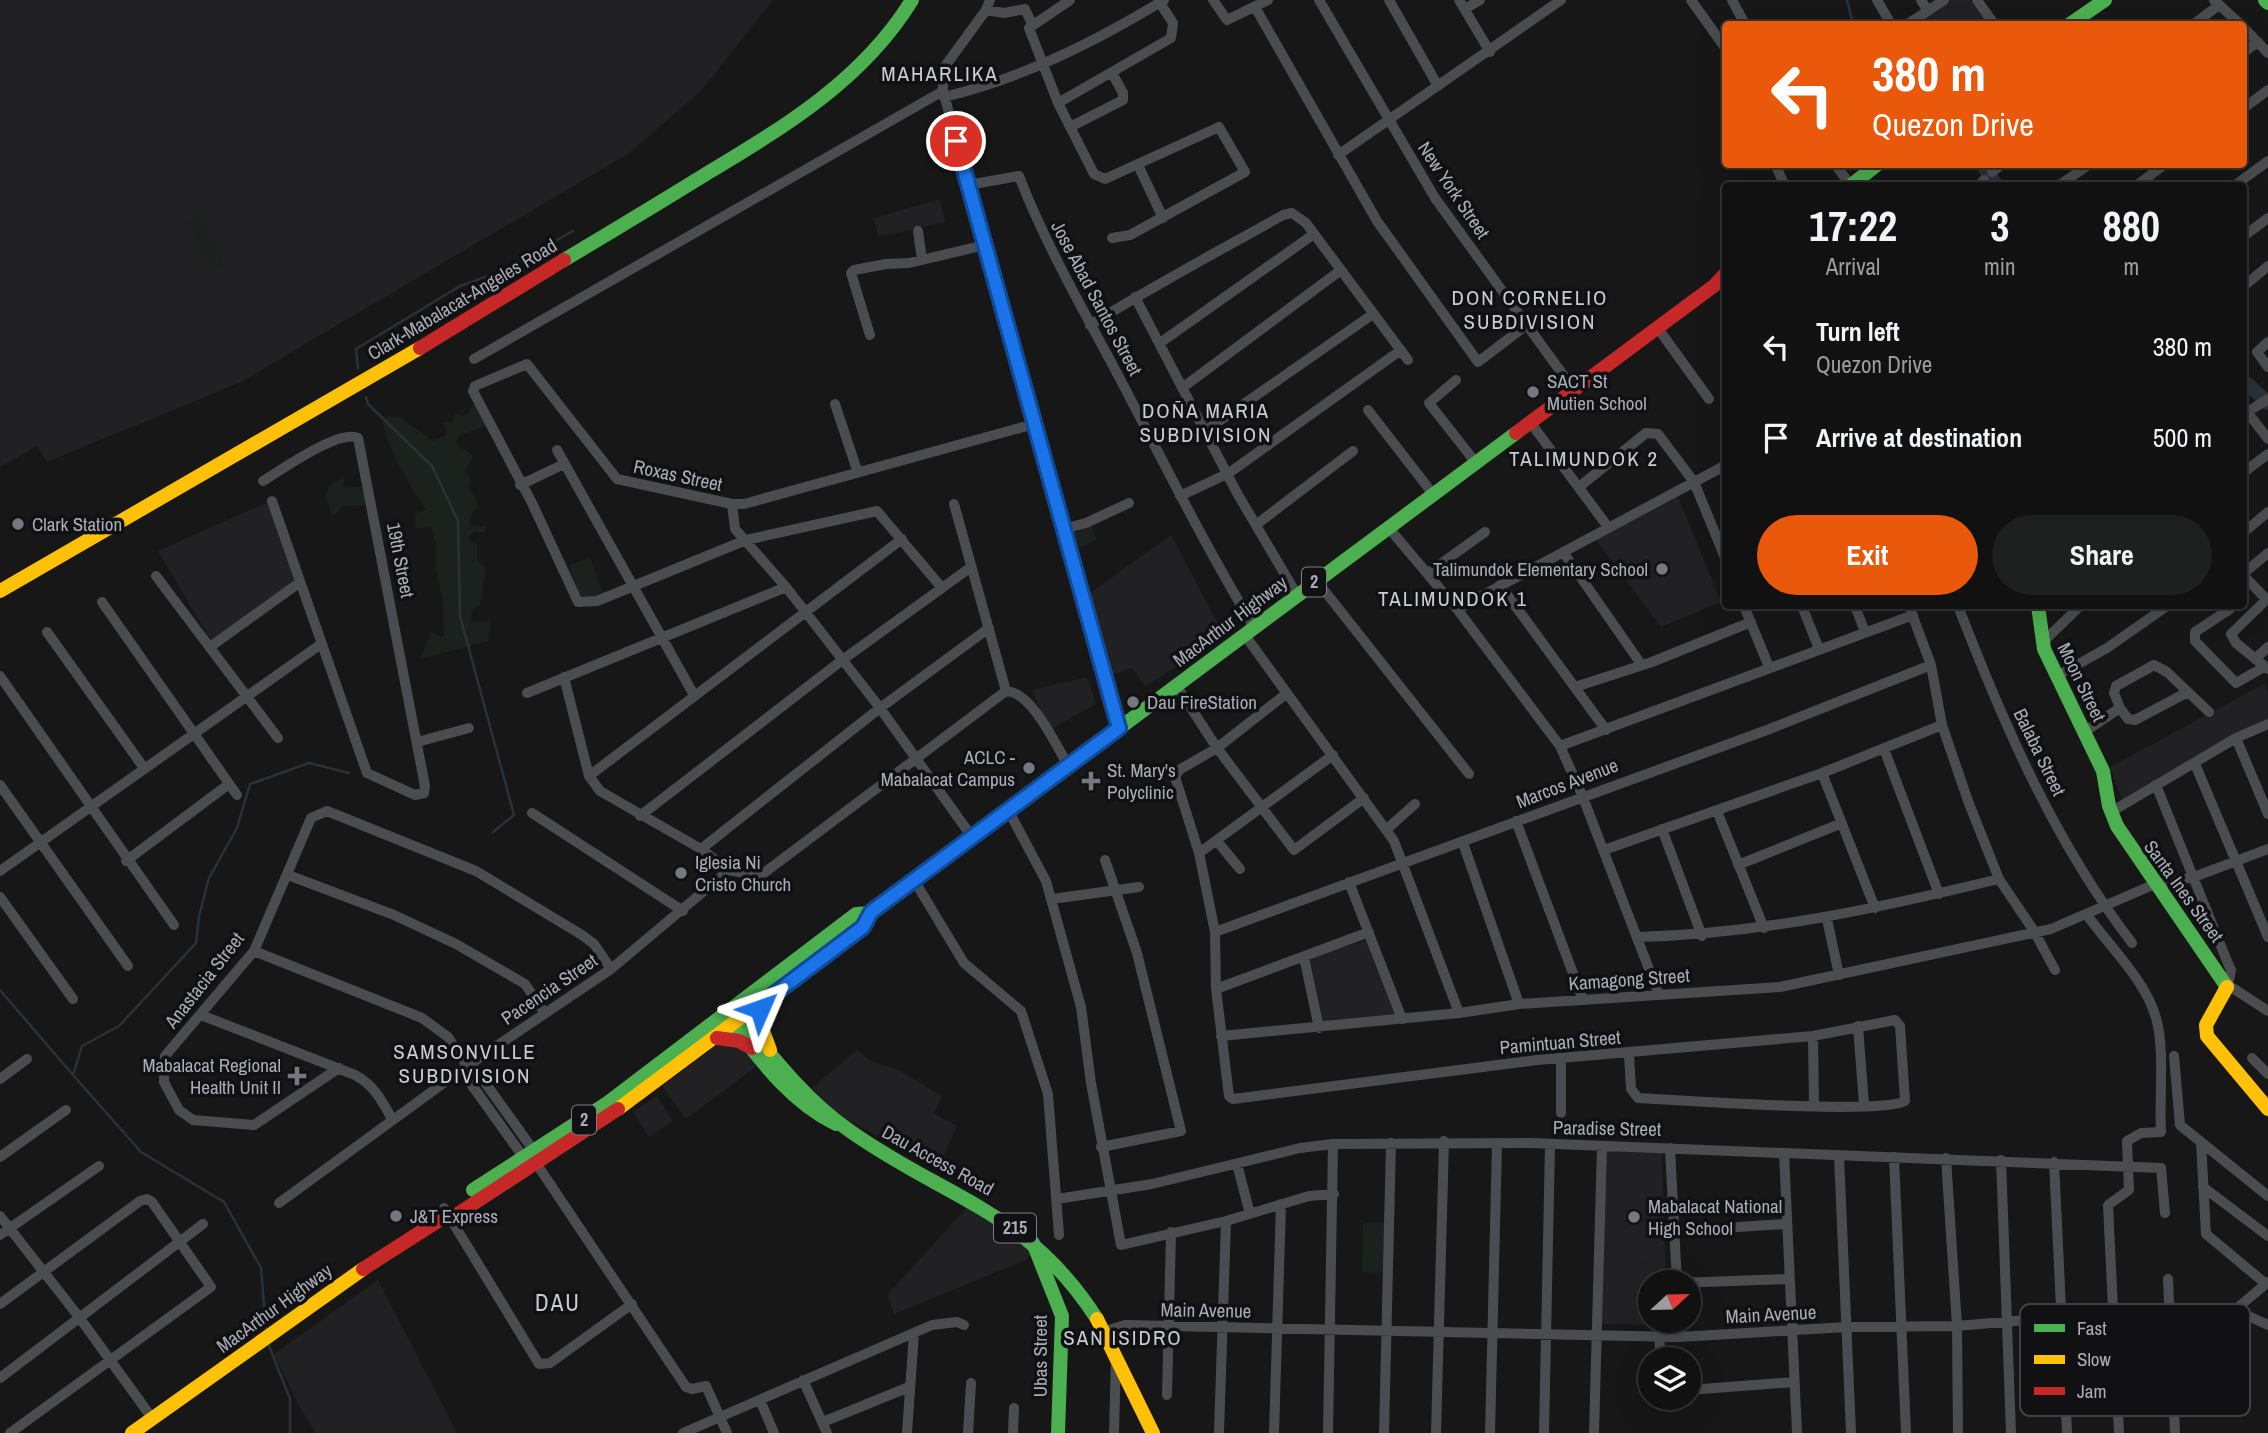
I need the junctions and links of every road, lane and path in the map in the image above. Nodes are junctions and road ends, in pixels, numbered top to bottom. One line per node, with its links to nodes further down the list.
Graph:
1 (912, 0): 135 (main road, Clark-Mabalacat-Angeles Road)
2 (1070, 0): 29 (street)
3 (1213, 0): 20 (street)
4 (1268, 0): 20 (street)
5 (1319, 0): 43 (street, New York Street)
6 (1389, 0): 38 (street)
7 (1480, 0): 19 (street)
8 (1561, 0): 34 (street)
9 (1691, 0): 32 (street)
10 (1732, 0): 22 (street)
11 (1877, 0): 23 (street)
12 (1920, 0): 21 (street)
13 (1944, 0): 21 (street)
14 (1977, 0): 25 (street)
15 (2105, 0): 26 (main road)
16 (1162, 1): 36 (street); 37 (street)
17 (2217, 3): 27 (street); 28 (street)
18 (988, 5): 29 (street); 40 (street)
19 (1462, 5): 34 (street)
20 (1255, 7): 45 (street)
21 (1928, 11): 24 (street)
22 (1743, 21)
23 (1889, 21)
24 (1913, 21)
25 (1992, 21)
26 (2074, 21)
27 (2197, 21)
28 (2237, 21)
29 (1032, 24): 36 (street)
30 (2247, 31): 31 (street)
31 (2258, 42): 33 (street); 35 (street)
32 (1722, 43)
33 (2247, 50)
34 (1490, 52): 38 (street)
35 (2268, 52)
36 (1043, 64): 40 (street); 41 (street)
37 (1112, 73): 41 (street); 44 (street)
38 (1438, 86): 43 (street)
39 (2268, 90): 42 (street)
40 (944, 94): 55 (street); 77 (street)
41 (1058, 103): 44 (street)
42 (2247, 106)
43 (1389, 121): 45 (street); 70 (street, New York Street)
44 (1070, 127): 47 (street)
45 (1338, 155): 70 (street)
46 (2268, 161): 54 (street)
47 (1138, 165): 56 (street); 56 (street)
48 (1873, 168): 51 (main road)
49 (2082, 168): 52 (street)
50 (2160, 168): 53 (street)
51 (1854, 182)
52 (2063, 182)
53 (2141, 182)
54 (2239, 182)
55 (968, 185): 62 (street); 71 (street, Jose Abad Santos Street)
56 (1163, 218): 61 (street)
57 (2268, 218): 60 (street)
58 (918, 231): 63 (street)
59 (1314, 234): 65 (street); 68 (street); 75 (street)
60 (2247, 234)
61 (1112, 238)
62 (985, 245): 63 (street); 90 (street)
63 (922, 260): 73 (street)
64 (2268, 266): 67 (street)
65 (1341, 270): 69 (street); 81 (street)
66 (1720, 283): 72 (main road, MacArthur Highway / 2)
67 (2247, 284)
68 (1135, 297): 71 (street); 75 (street)
69 (1373, 314): 76 (street); 91 (street)
70 (1528, 324): 82 (street, New York Street)
71 (1090, 325): 107 (street, Jose Abad Santos Street)
72 (1657, 327): 82 (main road, MacArthur Highway / 2); 83 (street)
73 (870, 335)
74 (2268, 342): 79 (street)
75 (1160, 343): 81 (street)
76 (1401, 350): 78 (street); 101 (street)
77 (474, 359)
78 (1408, 360)
79 (2268, 366)
80 (1456, 380): 96 (street)
81 (1182, 388): 91 (street)
82 (1574, 390): 89 (main road, MacArthur Highway / 2)
83 (1709, 399)
84 (2264, 401): 87 (street)
85 (835, 404): 99 (street)
86 (1367, 410): 106 (street)
87 (2247, 410)
88 (2247, 413): 92 (street)
89 (1530, 422): 96 (main road, MacArthur Highway / 2); 105 (street)
90 (1034, 424): 99 (street, Roxas Street); 116 (street)
91 (1205, 431): 101 (street)
92 (2268, 439)
93 (557, 450): 97 (street)
94 (1353, 451): 113 (street)
95 (2268, 454): 100 (street)
96 (1476, 463): 106 (main road, MacArthur Highway / 2)
97 (562, 465): 104 (street); 131 (street)
98 (1722, 467): 103 (street)
99 (857, 470): 110 (street, Roxas Street)
100 (2247, 470)
101 (1229, 473): 107 (street); 113 (street)
102 (263, 481): 192 (street, 19th Street)
103 (1694, 482): 105 (street); 115 (street); 121 (street)
104 (520, 485): 110 (street, Roxas Street); 131 (street)
105 (1579, 487): 115 (street)
106 (1433, 494): 114 (main road, MacArthur Highway / 2)
107 (1181, 496): 154 (street, Jose Abad Santos Street)
108 (272, 501): 130 (street)
109 (1129, 503): 116 (street)
110 (732, 504): 120 (street)
111 (954, 504): 124 (street)
112 (2268, 512): 117 (street)
113 (1257, 524): 136 (street)
114 (1388, 526): 126 (street); 129 (main road, MacArthur Highway / 2)
115 (1608, 527): 122 (street)
116 (1063, 529): 186 (street)
117 (2247, 530)
118 (1485, 532): 126 (street)
119 (902, 539): 120 (street); 134 (street); 150 (street)
120 (746, 540): 131 (street); 133 (street)
121 (1722, 550)
122 (1563, 552): 132 (street); 165 (street)
123 (2268, 553): 125 (street)
124 (971, 566): 134 (street); 153 (street)
125 (2247, 571)
126 (1428, 573): 139 (street)
127 (156, 576): 160 (street)
128 (2247, 577): 137 (street)
129 (1316, 580): 136 (main road, MacArthur Highway / 2); 203 (street)
130 (299, 583): 159 (street); 160 (street)
131 (633, 585): 157 (street)
132 (1500, 585): 139 (street); 173 (street)
133 (786, 587): 150 (street); 157 (street)
134 (942, 588): 164 (street)
135 (0, 591)
136 (1297, 595): 154 (main road, MacArthur Highway / 2)
137 (2267, 599): 152 (street)
138 (102, 602): 189 (street)
139 (1457, 609): 193 (street)
140 (1745, 609): 151 (street)
141 (1803, 609): 162 (street)
142 (1856, 609): 156 (street)
143 (1959, 609): 251 (street, Balaba Street)
144 (2038, 609): 158 (main road, Moon Street)
145 (2077, 609): 158 (street)
146 (2163, 609): 170 (street)
147 (2225, 609): 168 (street)
148 (2230, 609): 152 (street)
149 (1911, 610): 156 (street); 166 (street)
150 (805, 612): 164 (street); 179 (street)
151 (1751, 622): 165 (street); 167 (street)
152 (2243, 622): 163 (street)
153 (989, 628): 174 (street); 180 (street)
154 (1249, 631): 172 (main road, MacArthur Highway / 2); 177 (street, Jose Abad Santos Street)
155 (47, 632): 200 (street)
156 (1866, 632): 162 (street)
157 (661, 637): 171 (street); 179 (street)
158 (2042, 643): 170 (main road, Moon Street)
159 (321, 644): 178 (street); 192 (street, 19th Street)
160 (209, 647): 178 (street)
161 (2268, 647): 163 (street)
162 (1819, 649): 167 (street)
163 (2255, 659): 168 (street)
164 (841, 661): 180 (street); 219 (street)
165 (1641, 664): 173 (street)
166 (1931, 665): 184 (street); 209 (street, Marcos Avenue)
167 (1769, 667): 187 (street)
168 (2266, 668)
169 (0, 676): 213 (street)
170 (2057, 676): 188 (main road, Moon Street)
171 (564, 677): 175 (street); 204 (street)
172 (1176, 685): 186 (main road, MacArthur Highway / 2); 194 (street)
173 (1574, 687): 187 (street)
174 (1006, 691): 197 (street); 199 (street)
175 (527, 693)
176 (2186, 693): 181 (street); 181 (street); 182 (street)
177 (1286, 694): 194 (street); 196 (street, Jose Abad Santos Street)
178 (247, 695): 189 (street); 190 (street)
179 (694, 695): 204 (street)
180 (880, 708): 197 (street); 228 (street)
181 (2120, 708): 188 (street)
182 (2209, 712)
183 (2268, 723): 191 (street)
184 (1942, 725): 195 (street); 242 (street)
185 (469, 728): 192 (street)
186 (1119, 728): 199 (main road, MacArthur Highway / 2)
187 (1606, 730): 193 (street)
188 (2084, 732): 201 (main road, Moon Street)
189 (194, 733): 200 (street); 205 (street)
190 (278, 738)
191 (2236, 738): 198 (street); 218 (street)
192 (417, 741)
193 (1560, 746): 209 (street)
194 (1217, 748): 212 (street); 231 (street)
195 (1884, 749): 202 (street); 248 (street)
196 (1333, 755): 210 (street, Jose Abad Santos Street); 212 (street)
197 (916, 757): 224 (street); 238 (street)
198 (2195, 764): 207 (street); 234 (street)
199 (1068, 765): 214 (main road, MacArthur Highway / 2)
200 (144, 768): 213 (street)
201 (2104, 771): 216 (main road, Santa Ines Street)
202 (1822, 773): 215 (street); 221 (street)
203 (1469, 774)
204 (589, 776): 219 (street)
205 (229, 784): 208 (street); 233 (street)
206 (0, 785): 226 (street)
207 (2157, 785): 216 (street); 241 (street)
208 (237, 795)
209 (1583, 795): 220 (street, Marcos Avenue); 230 (street)
210 (1364, 798): 212 (street); 222 (street, Jose Abad Santos Street)
211 (1415, 804): 222 (street)
212 (1261, 805): 225 (street)
213 (89, 807): 226 (street); 233 (street)
214 (1008, 810): 224 (main road, MacArthur Highway / 2); 250 (street)
215 (1717, 811): 223 (street); 236 (street)
216 (2111, 811): 245 (main road, Santa Ines Street)
217 (532, 813): 253 (street)
218 (2268, 814)
219 (640, 816): 228 (street)
220 (1516, 821): 227 (street, Marcos Avenue); 276 (street)
221 (1842, 823): 236 (street); 252 (street)
222 (1387, 829): 235 (street, Jose Abad Santos Street)
223 (1662, 829): 230 (street); 262 (street)
224 (971, 837): 243 (main road, MacArthur Highway / 2)
225 (1217, 841): 231 (street); 237 (street)
226 (41, 842): 239 (street); 268 (street)
227 (1463, 843): 235 (street, Marcos Avenue); 278 (street)
228 (701, 849): 238 (street)
229 (2268, 849): 234 (street, Kamagong Street)
230 (1604, 850): 263 (street)
231 (1199, 853): 260 (street)
232 (1105, 860): 247 (street)
233 (126, 861): 257 (street)
234 (2238, 861): 241 (street, Kamagong Street); 264 (street)
235 (1403, 865): 244 (street, Marcos Avenue); 281 (street, Jose Abad Santos Street)
236 (1738, 865): 258 (street)
237 (1240, 869)
238 (729, 870): 253 (street, Pacencia Street)
239 (0, 871)
240 (288, 876): 266 (street, Anastacia Street); 269 (street, Anastacia Street); 280 (street)
241 (2194, 877): 245 (street, Kamagong Street); 272 (street)
242 (1999, 879): 248 (street); 259 (street)
243 (914, 880): 254 (main road, MacArthur Highway / 2); 332 (street)
244 (1349, 882): 260 (street, Marcos Avenue); 261 (street)
245 (2155, 884): 251 (street, Kamagong Street); 272 (main road, Santa Ines Street)
246 (1139, 887): 247 (street)
247 (1118, 891): 250 (street); 315 (street)
248 (1939, 894): 252 (street)
249 (0, 897): 275 (street)
250 (1052, 899): 315 (street)
251 (2105, 907): 255 (street, Kamagong Street); 265 (street, Balaba Street)
252 (1875, 908): 256 (street)
253 (683, 911): 269 (street, Pacencia Street)
254 (871, 912): 277 (main road, MacArthur Highway / 2); 283 (main road, MacArthur Highway / 2)
255 (2087, 915): 259 (street, Kamagong Street); 327 (street)
256 (1827, 919): 258 (street); 271 (street)
257 (174, 925)
258 (1764, 928): 262 (street)
259 (2034, 931): 270 (street); 271 (street, Kamagong Street)
260 (1215, 932): 273 (street)
261 (1369, 932): 267 (street); 284 (street)
262 (1702, 936): 263 (street)
263 (1638, 937): 274 (street)
264 (2268, 937)
265 (2132, 943)
266 (254, 951): 282 (street, Anastacia Street); 297 (street)
267 (1304, 957): 273 (street); 286 (street)
268 (128, 966)
269 (611, 969): 280 (street, Pacencia Street)
270 (2055, 970)
271 (1839, 975): 274 (street, Kamagong Street)
272 (2228, 985): 279 (street, Santa Ines Street); 302 (main road)
273 (1216, 989): 288 (street)
274 (1659, 995): 276 (street, Kamagong Street)
275 (73, 999)
276 (1583, 1000): 278 (street, Kamagong Street)
277 (761, 1004): 283 (main road, MacArthur Highway / 2); 291 (main road)
278 (1520, 1004): 281 (street, Kamagong Street)
279 (2268, 1011)
280 (544, 1012): 297 (street, Pacencia Street)
281 (1460, 1013): 284 (street, Kamagong Street)
282 (201, 1015): 298 (street); 298 (street, Anastacia Street)
283 (733, 1017): 289 (main road, MacArthur Highway / 2); 290 (main road, Dau Access Road / 215); 291 (main road, Dau Access Road / 215); 320 (main road, MacArthur Highway / 2)
284 (1402, 1019): 286 (street, Kamagong Street)
285 (1858, 1027): 287 (street, Pamintuan Street); 303 (street); 303 (street, Pamintuan Street)
286 (1319, 1028): 288 (street, Kamagong Street)
287 (1813, 1036): 292 (street, Pamintuan Street); 301 (street)
288 (1221, 1037): 294 (street, Pamintuan Street)
289 (717, 1038): 290 (main road); 320 (main road, MacArthur Highway / 2)
290 (752, 1048): 307 (main road, Dau Access Road / 215)
291 (770, 1050): 307 (main road, Dau Access Road / 215)
292 (1629, 1054): 294 (street, Pamintuan Street); 301 (street)
293 (2174, 1055): 309 (street)
294 (1562, 1058): 305 (street)
295 (2252, 1058): 299 (street)
296 (27, 1059): 300 (street)
297 (466, 1066): 306 (street, Pacencia Street); 320 (street)
298 (339, 1068): 306 (street)
299 (2268, 1074)
300 (0, 1079)
301 (1814, 1104): 303 (street)
302 (2266, 1104)
303 (1864, 1105)
304 (66, 1110): 319 (street)
305 (1561, 1113)
306 (393, 1119): 333 (street, Pacencia Street)
307 (844, 1127): 349 (main road, Dau Access Road / 215)
308 (1444, 1141): 310 (street, Paradise Street); 312 (street, Paradise Street); 378 (street)
309 (2201, 1142): 328 (street); 331 (street)
310 (1391, 1143): 311 (street, Paradise Street); 377 (street)
311 (1333, 1144): 325 (street, Paradise Street); 330 (street)
312 (1497, 1144): 313 (street, Paradise Street); 380 (street)
313 (1550, 1145): 314 (street, Paradise Street); 381 (street)
314 (1602, 1146): 316 (street, Paradise Street); 383 (street)
315 (1101, 1147): 329 (street)
316 (1670, 1147): 317 (street, Paradise Street); 343 (street)
317 (1784, 1153): 318 (street, Paradise Street); 341 (street)
318 (1839, 1156): 321 (street, Paradise Street); 371 (street)
319 (0, 1157)
320 (531, 1157): 337 (main road, MacArthur Highway / 2); 357 (street)
321 (1894, 1157): 322 (street, Paradise Street); 368 (street)
322 (1946, 1158): 323 (street, Paradise Street); 369 (street)
323 (2001, 1160): 324 (street, Paradise Street); 365 (street)
324 (2054, 1162): 327 (street, Paradise Street); 358 (street)
325 (1237, 1164): 329 (street, Paradise Street); 336 (street)
326 (99, 1166): 342 (street)
327 (2129, 1166): 335 (street, Paradise Street); 359 (street)
328 (2203, 1187): 347 (street); 355 (street)
329 (1111, 1191): 332 (street, Paradise Street); 344 (street)
330 (1334, 1194): 334 (street); 374 (street)
331 (2268, 1196)
332 (1057, 1199): 346 (street)
333 (279, 1203)
334 (1281, 1204): 336 (street); 373 (street)
335 (2165, 1213)
336 (1250, 1214): 339 (street)
337 (445, 1215): 357 (street); 397 (main road, MacArthur Highway / 2)
338 (0, 1216): 342 (street)
339 (1226, 1221): 344 (street); 372 (street)
340 (203, 1224): 348 (street)
341 (1785, 1224): 343 (street); 352 (street)
342 (10, 1228): 345 (street); 351 (street)
343 (1676, 1231): 350 (street)
344 (1171, 1232): 370 (street)
345 (0, 1235)
346 (1059, 1235)
347 (2268, 1236)
348 (180, 1241): 351 (street); 363 (street); 387 (street)
349 (1033, 1244): 376 (main road, Dau Access Road / 215); 409 (main road, Ubas Street)
350 (1677, 1270)
351 (43, 1272): 356 (street); 363 (street)
352 (1789, 1279): 354 (street); 375 (street)
353 (2168, 1279): 360 (street)
354 (1701, 1282)
355 (2267, 1283): 361 (street)
356 (0, 1304)
357 (632, 1304): 398 (street)
358 (2060, 1304)
359 (2112, 1304)
360 (2169, 1304)
361 (2242, 1304)
362 (2250, 1316): 366 (street, Main Avenue)
363 (79, 1317): 387 (street); 388 (street)
364 (2020, 1322): 365 (street, Main Avenue)
365 (2009, 1323): 369 (street, Main Avenue); 424 (street)
366 (2267, 1323)
367 (964, 1325): 379 (street)
368 (1902, 1326): 369 (street, Main Avenue); 371 (street, Main Avenue); 422 (street)
369 (1957, 1326): 423 (street)
370 (1168, 1327): 372 (street, Main Avenue); 376 (street, Main Avenue); 394 (street)
371 (1847, 1327): 375 (street, Main Avenue); 421 (street)
372 (1222, 1328): 373 (street, Main Avenue); 412 (street)
373 (1276, 1328): 374 (street, Main Avenue); 413 (street)
374 (1331, 1329): 377 (street, Main Avenue); 414 (street)
375 (1791, 1330): 384 (street, Main Avenue); 390 (street)
376 (1105, 1331): 386 (main road, Dau Access Road / 215)
377 (1387, 1332): 378 (street, Main Avenue); 415 (street)
378 (1440, 1332): 380 (street, Main Avenue); 416 (street)
379 (914, 1333): 389 (street); 392 (street)
380 (1494, 1333): 381 (street, Main Avenue); 417 (street)
381 (1548, 1336): 383 (street, Main Avenue); 418 (street)
382 (1659, 1336): 383 (street, Main Avenue); 384 (street, Main Avenue); 385 (street)
383 (1596, 1337): 419 (street)
384 (1679, 1337)
385 (1660, 1347)
386 (1116, 1352): 410 (street); 411 (main road, Dau Access Road / 215)
387 (111, 1361): 397 (street); 400 (street)
388 (0, 1378)
389 (803, 1380): 395 (street); 399 (street)
390 (1794, 1382): 393 (street); 420 (street)
391 (971, 1383): 407 (street)
392 (909, 1387): 399 (street); 406 (street)
393 (1701, 1389)
394 (1167, 1395)
395 (760, 1400): 398 (street); 404 (street)
396 (1014, 1408): 408 (street)
397 (152, 1418): 401 (main road, MacArthur Highway / 2)
398 (720, 1418): 402 (street); 403 (street)
399 (823, 1422): 405 (street)
400 (10, 1433)
401 (132, 1433)
402 (683, 1433)
403 (727, 1433)
404 (774, 1433)
405 (827, 1433)
406 (907, 1433)
407 (968, 1433)
408 (1013, 1433)
409 (1058, 1433)
410 (1114, 1433)
411 (1153, 1433)
412 (1220, 1433)
413 (1274, 1433)
414 (1328, 1433)
415 (1384, 1433)
416 (1436, 1433)
417 (1490, 1433)
418 (1544, 1433)
419 (1594, 1433)
420 (1797, 1433)
421 (1851, 1433)
422 (1906, 1433)
423 (1958, 1433)
424 (2011, 1433)

